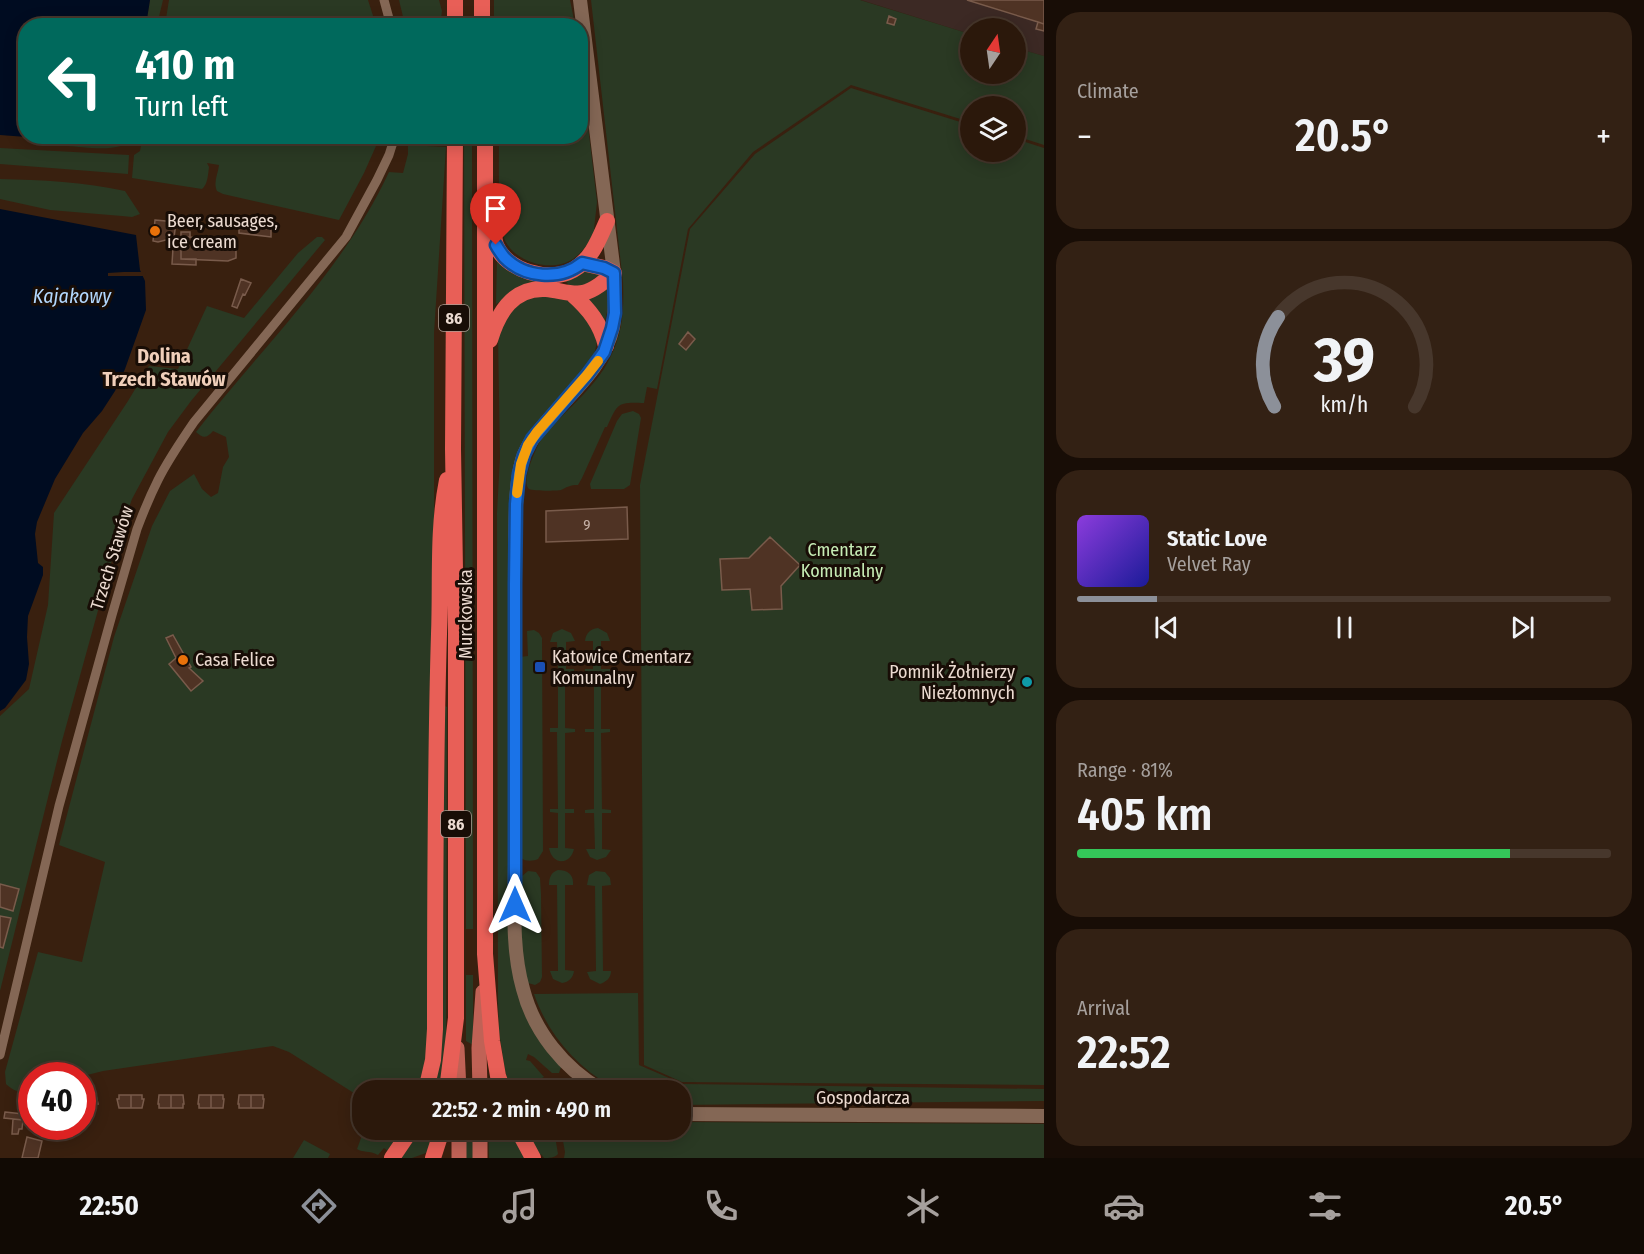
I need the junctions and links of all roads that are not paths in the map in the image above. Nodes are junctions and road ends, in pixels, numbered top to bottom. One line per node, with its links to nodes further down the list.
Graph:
1 (384, 0): 5 (street)
2 (455, 0): 6 (highway)
3 (482, 0): 7 (highway)
4 (580, 0): 8 (street)
5 (389, 18)
6 (455, 18)
7 (482, 18)
8 (582, 18)
9 (588, 65): 14 (street)
10 (392, 144): 23 (street, Trzech Stawów)
11 (455, 144): 20 (highway, Murckowska / 86)
12 (485, 144): 13 (highway, Murckowska / 86)
13 (486, 175): 15 (highway); 19 (highway, Murckowska / 86)
14 (607, 221): 15 (highway); 16 (street)
15 (582, 263): 16 (highway)
16 (614, 273): 17 (highway); 18 (street)
17 (572, 294): 18 (highway); 19 (highway)
18 (606, 346): 29 (street)
19 (485, 368): 21 (highway, Murckowska / 86)
20 (453, 449): 22 (highway, Murckowska / 86); 24 (highway)
21 (485, 954): 27 (main road, Murckowska / 86); 28 (highway)
22 (456, 1018): 25 (highway); 26 (main road, Murckowska / 86)
23 (0, 1055)
24 (428, 1080)
25 (448, 1080)
26 (459, 1080)
27 (480, 1080)
28 (499, 1080)
29 (587, 1080)
30 (691, 1114): 31 (street, Gospodarcza)
31 (1044, 1116)
32 (404, 1140): 37 (highway)
33 (438, 1140): 38 (highway)
34 (459, 1140): 39 (main road)
35 (480, 1140): 40 (main road)
36 (523, 1140): 41 (highway)
37 (392, 1158)
38 (433, 1158)
39 (459, 1158)
40 (480, 1158)
41 (533, 1158)

